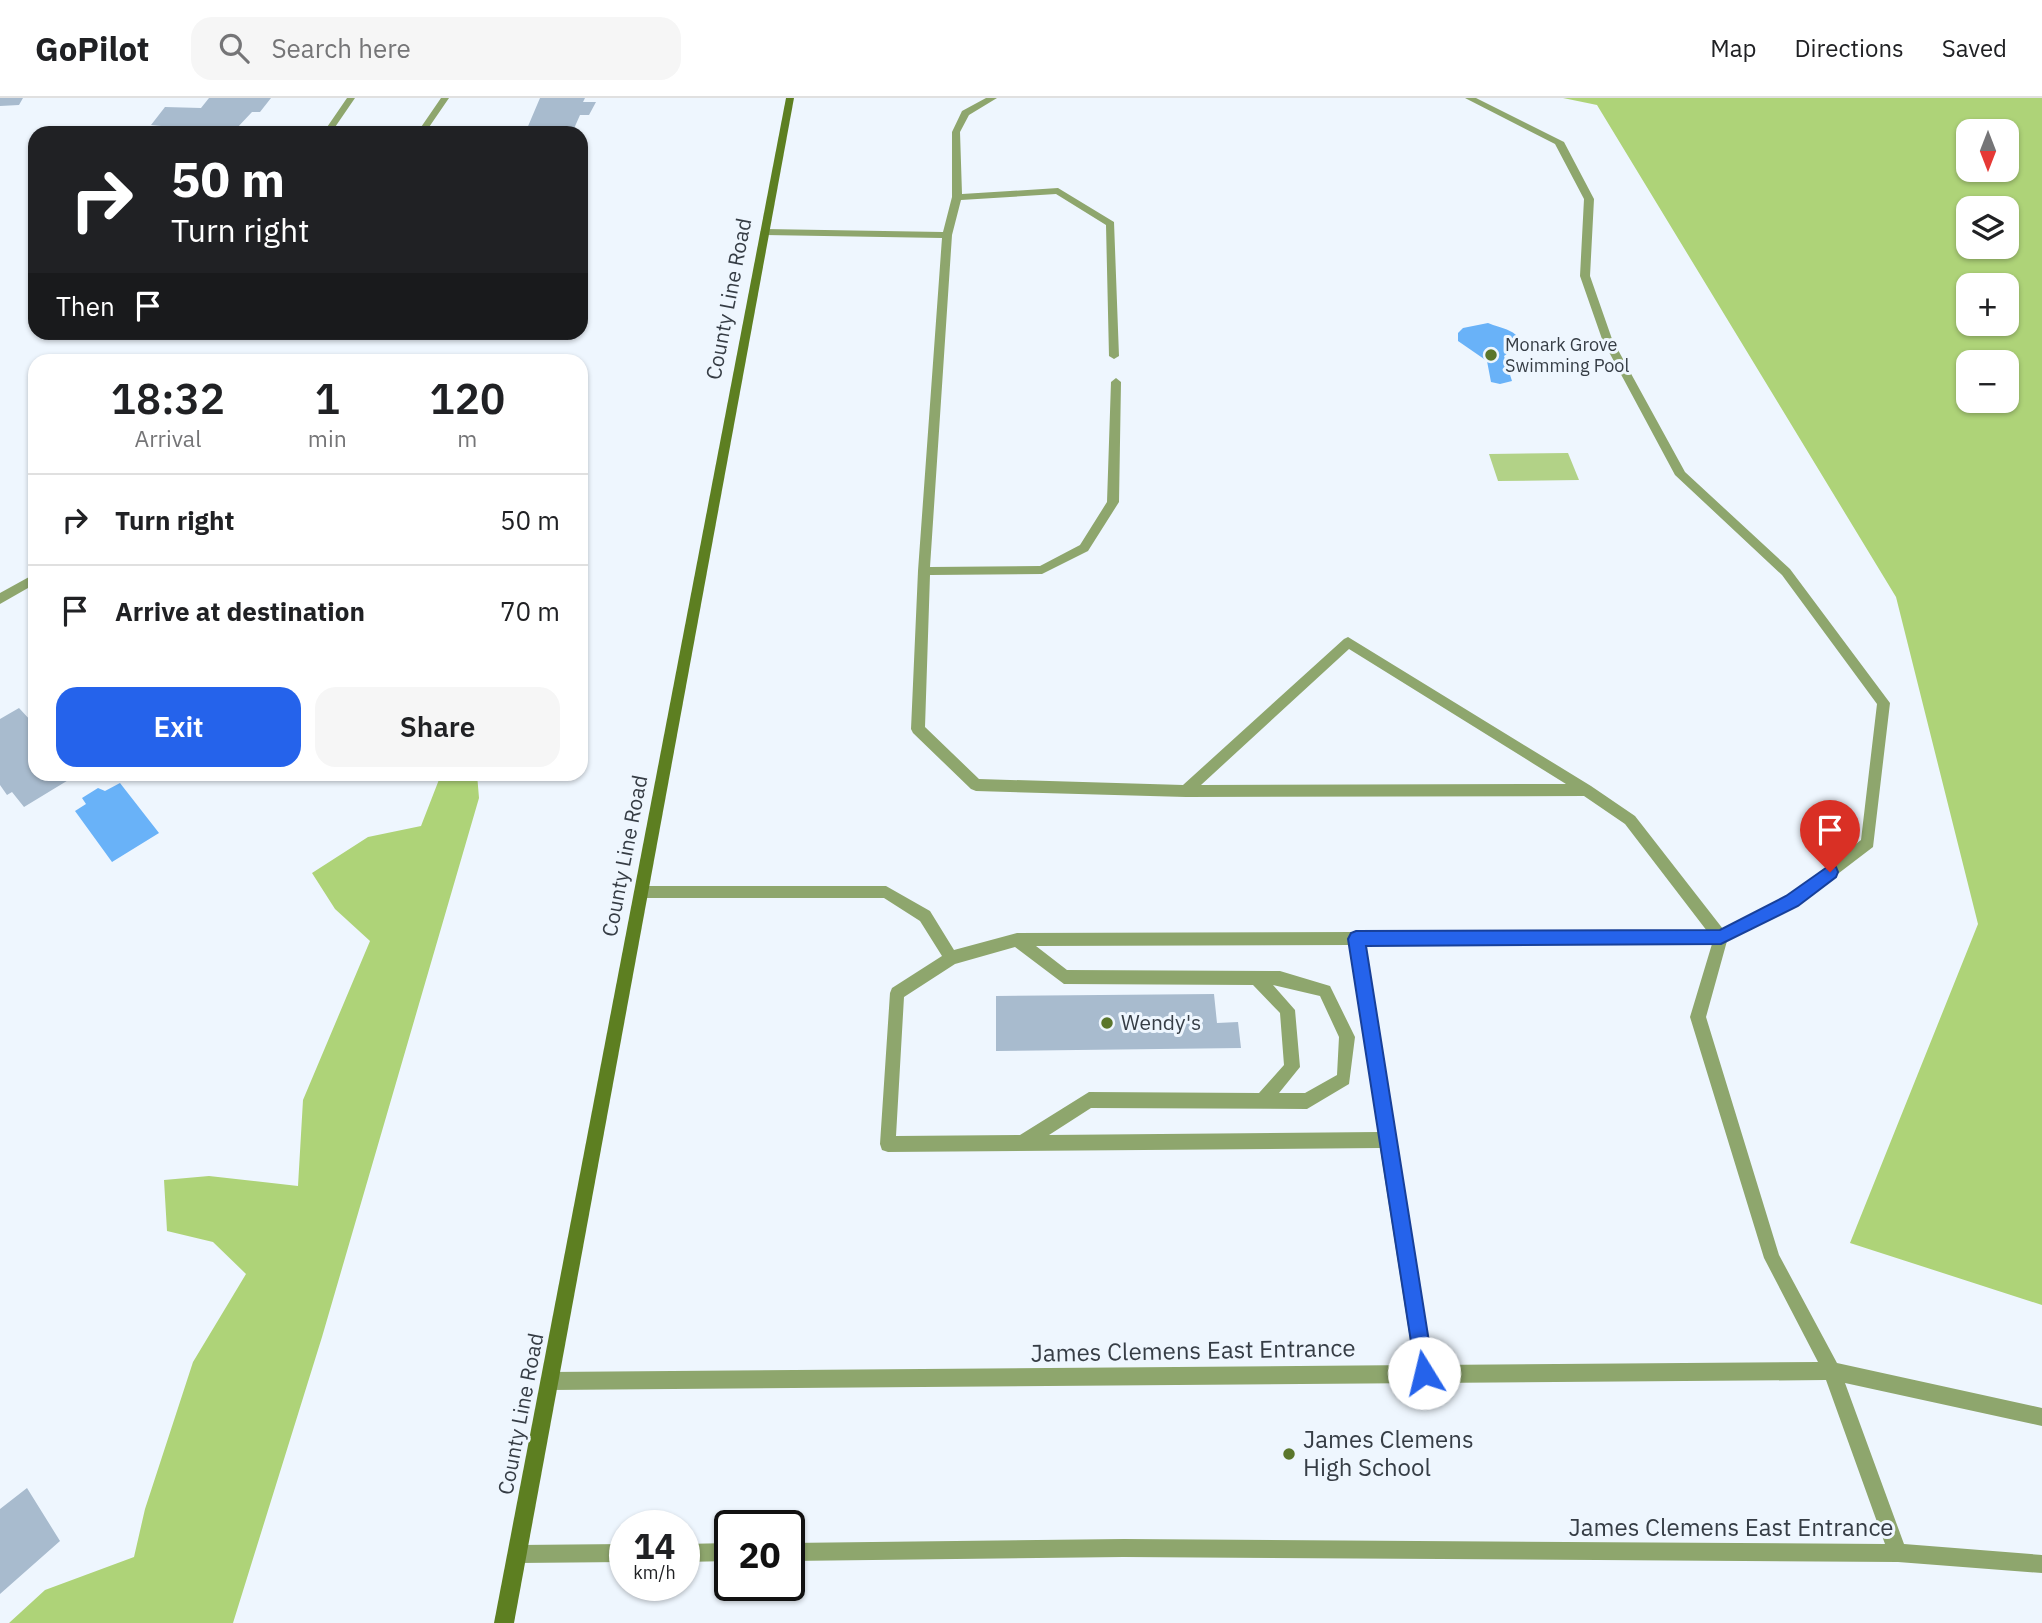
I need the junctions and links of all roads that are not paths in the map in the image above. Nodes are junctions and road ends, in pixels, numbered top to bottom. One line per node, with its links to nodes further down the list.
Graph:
1 (351, 98): 6 (street)
2 (444, 98): 7 (street)
3 (790, 98): 9 (main road, County Line Road)
4 (993, 98): 8 (street)
5 (1469, 98): 19 (street)
6 (332, 126)
7 (426, 126)
8 (957, 197): 10 (street); 11 (street)
9 (765, 232): 10 (street); 18 (main road, County Line Road)
10 (947, 235): 13 (street)
11 (1114, 356)
12 (1116, 382): 13 (street)
13 (924, 571): 17 (street)
14 (28, 583): 15 (street)
15 (0, 599)
16 (1586, 790): 17 (street); 17 (street); 19 (street)
17 (1186, 791)
18 (642, 892): 22 (street); 29 (main road, County Line Road)
19 (1721, 937): 20 (street); 27 (street)
20 (1356, 939): 21 (street); 25 (street)
21 (1017, 940): 22 (street); 23 (street)
22 (950, 958): 26 (street)
23 (1257, 978): 24 (street); 24 (street)
24 (1262, 1101): 26 (street)
25 (1387, 1140): 26 (street); 28 (street)
26 (1022, 1143)
27 (1832, 1371): 28 (street, James Clemens East Entrance); 30 (street, James Clemens East Entrance); 33 (street)
28 (1424, 1373): 29 (street, James Clemens East Entrance)
29 (550, 1381): 34 (main road, County Line Road)
30 (2042, 1417)
31 (805, 1552): 33 (street, James Clemens East Entrance)
32 (609, 1553): 34 (street)
33 (1898, 1553): 35 (street, James Clemens East Entrance)
34 (518, 1554): 36 (main road, County Line Road)
35 (2042, 1564)
36 (504, 1623)

